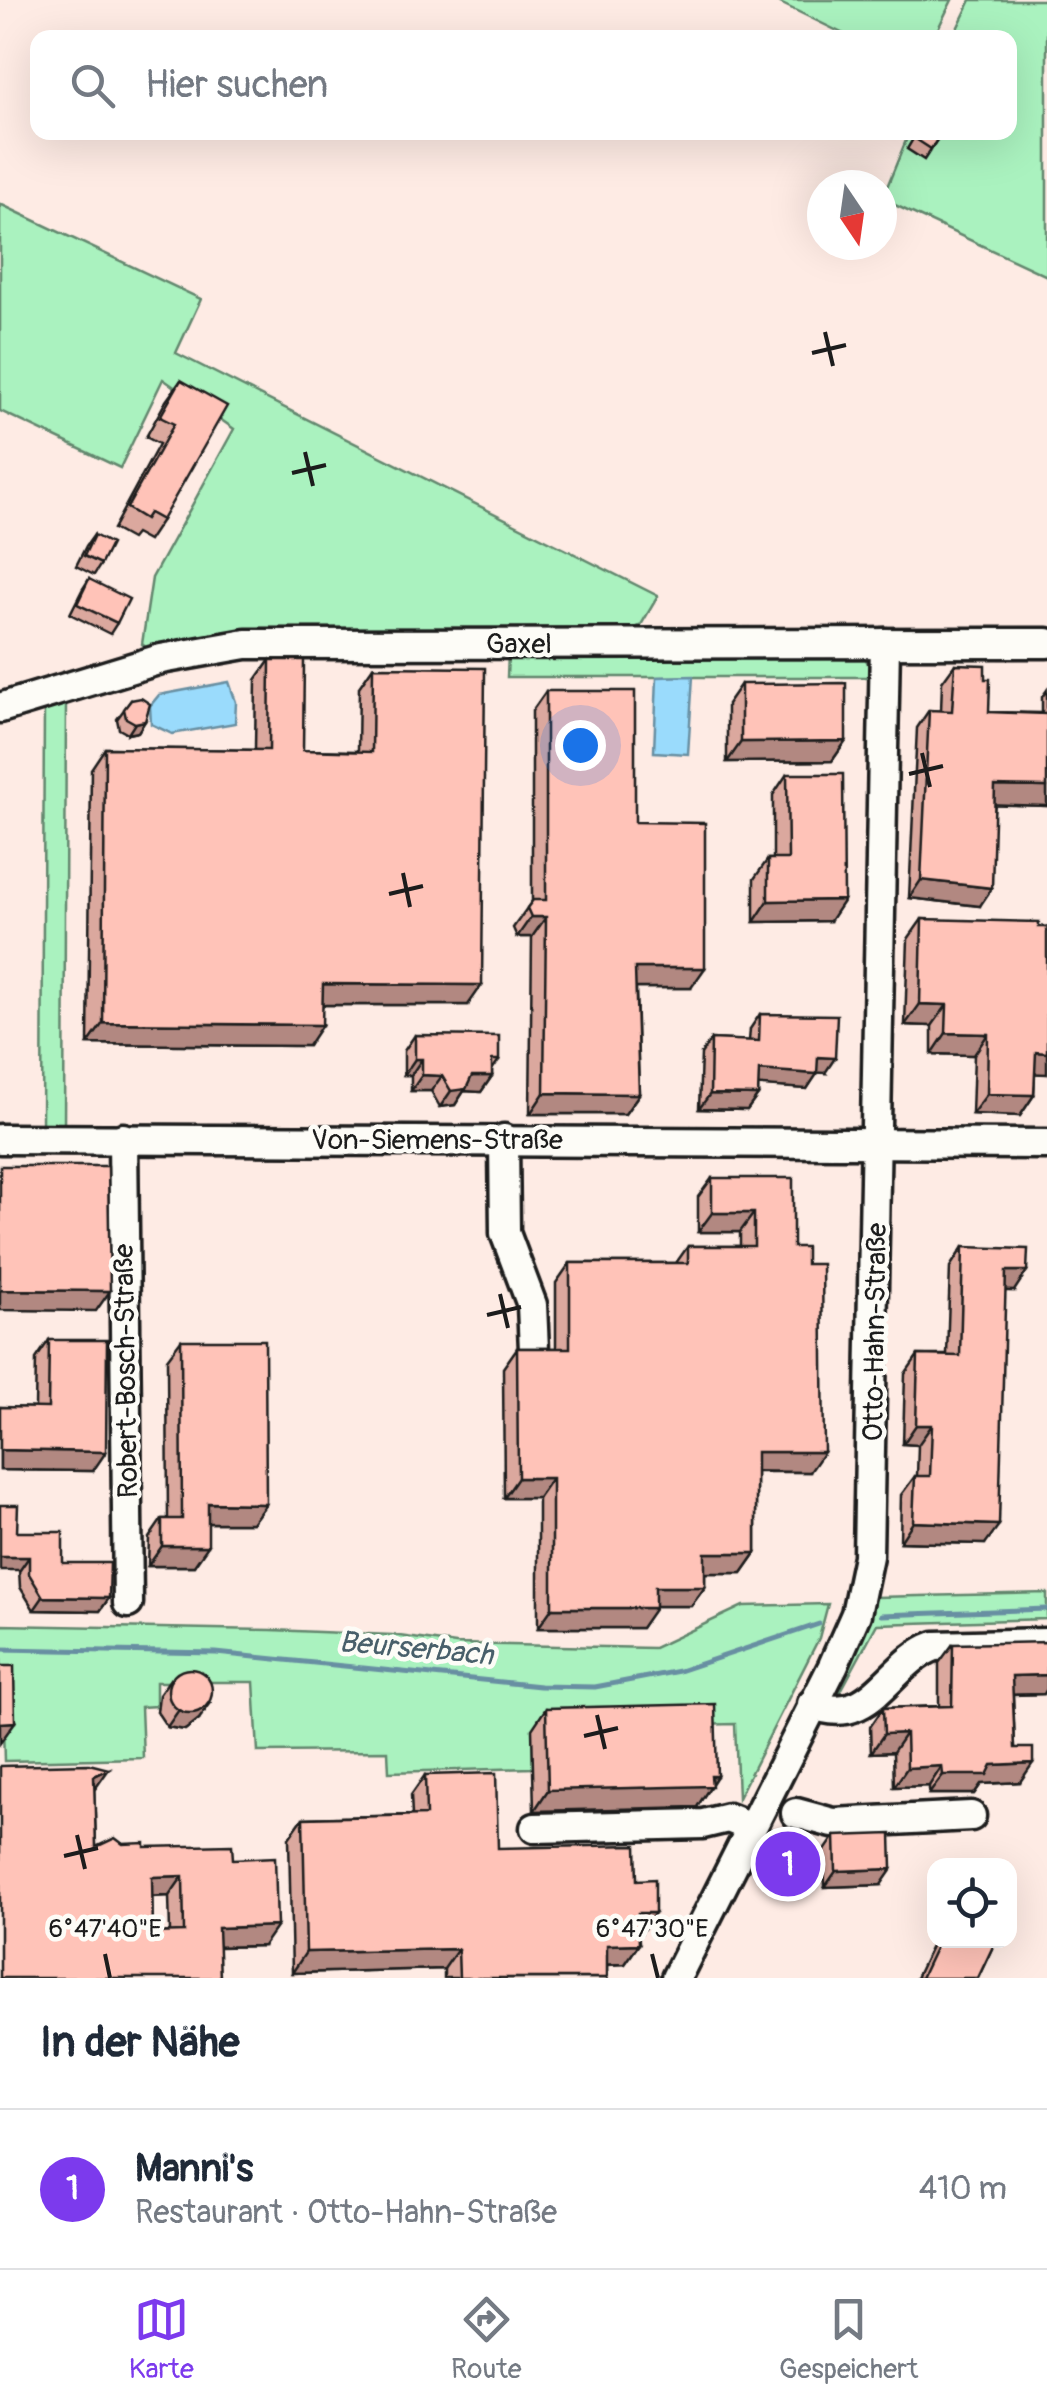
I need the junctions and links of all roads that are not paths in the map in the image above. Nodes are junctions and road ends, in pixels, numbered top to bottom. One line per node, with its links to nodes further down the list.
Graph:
1 (1047, 642): 2 (street, Gaxel)
2 (885, 643): 3 (street, Gaxel); 7 (street, Otto-Hahn-Straße)
3 (0, 708)
4 (123, 1138): 5 (street, Von-Siemens-Straße); 6 (street, Von-Siemens-Straße); 10 (street, Robert-Bosch-Straße)
5 (0, 1139)
6 (504, 1139): 7 (street, Von-Siemens-Straße); 9 (street)
7 (874, 1144): 8 (street, Von-Siemens-Straße); 12 (street, Otto-Hahn-Straße)
8 (1047, 1144)
9 (534, 1350)
10 (128, 1603)
11 (1047, 1643): 12 (street)
12 (812, 1704): 15 (street, Otto-Hahn-Straße)
13 (796, 1814): 14 (street)
14 (971, 1816)
15 (751, 1827): 16 (street); 17 (street, Otto-Hahn-Straße)
16 (535, 1828)
17 (676, 1978)

